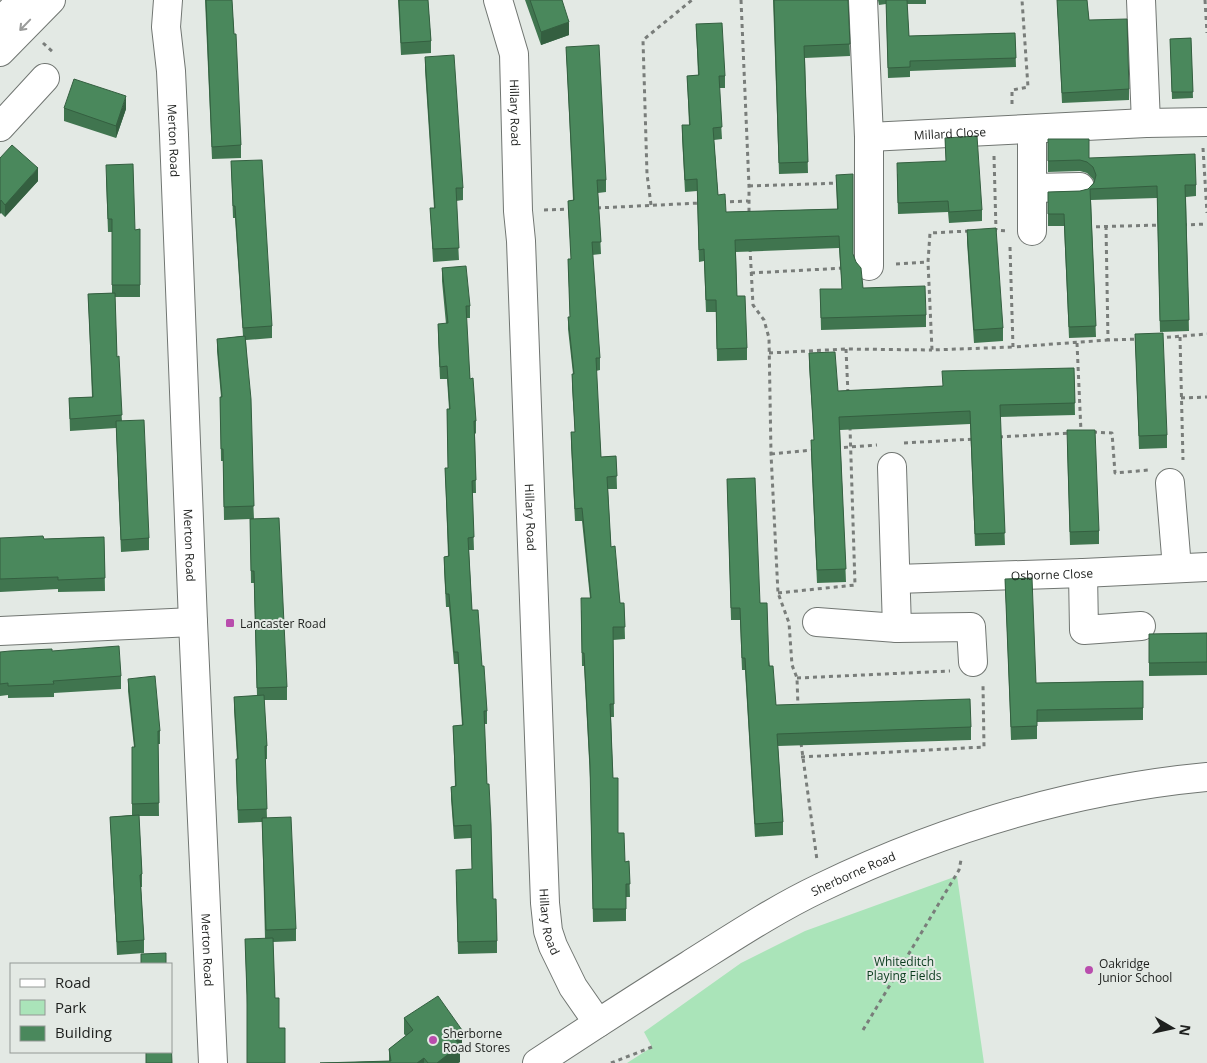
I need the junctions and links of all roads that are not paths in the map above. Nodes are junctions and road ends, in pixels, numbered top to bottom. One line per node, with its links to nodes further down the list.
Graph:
1 (22, 0): 8 (street)
2 (51, 0): 10 (street, one-way to 10)
3 (157, 0): 9 (street, Merton Road)
4 (168, 0): 9 (street, Merton Road)
5 (498, 0): 34 (street, Hillary Road)
6 (863, 0): 16 (street)
7 (1141, 0): 13 (street)
8 (0, 22)
9 (166, 28): 27 (street, Merton Road)
10 (0, 52)
11 (45, 78): 14 (street)
12 (1205, 122): 13 (street, Millard Close)
13 (1146, 123): 15 (street, Millard Close)
14 (0, 127)
15 (1022, 130): 16 (street, Millard Close); 17 (street)
16 (868, 136): 20 (street)
17 (1032, 188): 18 (street); 19 (street)
18 (1080, 188)
19 (1021, 231)
20 (869, 266)
21 (890, 452): 26 (street)
22 (1169, 473): 24 (street)
23 (1207, 567): 24 (street, Osborne Close)
24 (1177, 568): 25 (street, Osborne Close)
25 (1083, 573): 26 (street, Osborne Close); 29 (street)
26 (896, 579): 30 (street)
27 (193, 622): 31 (street); 35 (street, Merton Road)
28 (817, 622): 30 (street)
29 (1141, 626)
30 (897, 628): 32 (street)
31 (0, 631)
32 (970, 671)
33 (1207, 777): 34 (street, Sherborne Road)
34 (598, 1023): 36 (street, Sherborne Road)
35 (213, 1063)
36 (536, 1063)

